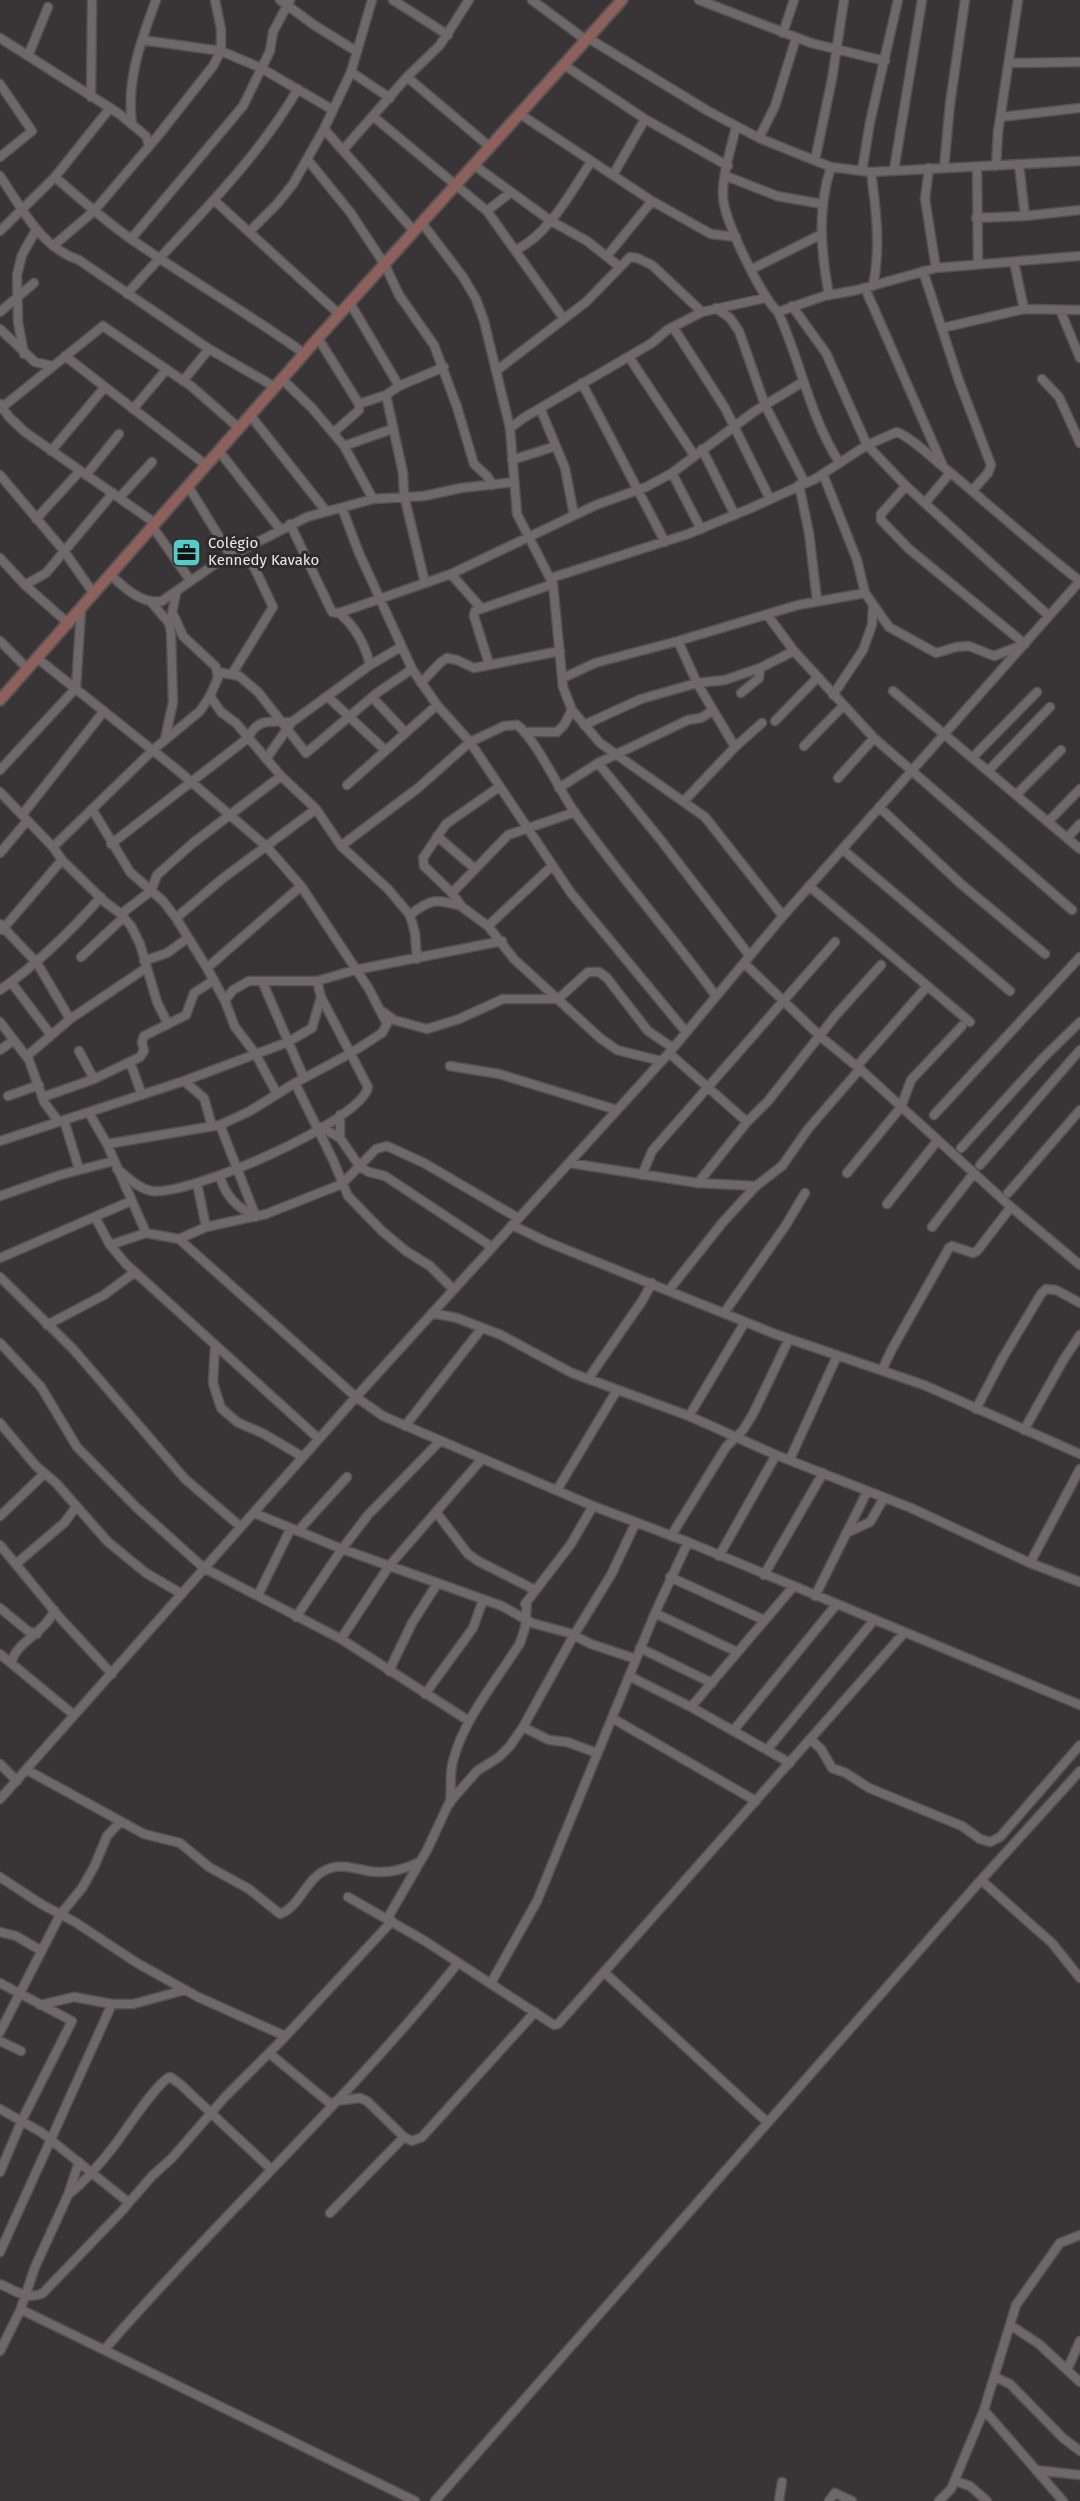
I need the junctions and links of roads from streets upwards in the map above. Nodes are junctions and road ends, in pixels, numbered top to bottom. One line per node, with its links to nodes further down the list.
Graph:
1 (92, 0): 37 (street)
2 (156, 0): 23 (street)
3 (215, 0): 24 (street)
4 (372, 0): 25 (street)
5 (393, 0): 19 (street)
6 (469, 0): 19 (street)
7 (532, 0): 22 (street)
8 (622, 0): 22 (street)
9 (699, 0): 18 (street)
10 (794, 0): 18 (street)
11 (844, 0): 26 (street)
12 (898, 0): 28 (street)
13 (922, 0): 67 (street)
14 (965, 0): 66 (street)
15 (1018, 0): 30 (street)
16 (286, 1): 25 (street); 32 (street)
17 (48, 7): 27 (street)
18 (783, 33): 21 (street)
19 (448, 36): 34 (street)
20 (0, 38): 27 (street)
21 (796, 38): 26 (street); 51 (street)
22 (587, 39): 31 (street); 47 (street)
23 (142, 40): 24 (street); 46 (street)
24 (221, 51): 32 (street); 50 (street)
25 (356, 51): 33 (street)
26 (836, 51): 28 (street); 57 (street)
27 (28, 56): 37 (street)
28 (885, 61): 69 (street)
29 (1080, 62): 30 (street)
30 (1009, 63): 44 (street)
31 (564, 65): 42 (street); 45 (street)
32 (261, 68): 36 (street); 91 (street)
33 (351, 72): 38 (street); 41 (street)
34 (407, 77): 38 (street); 53 (street)
35 (0, 84): 55 (street)
36 (298, 89): 41 (street); 75 (street)
37 (92, 97): 39 (street)
38 (390, 98): 43 (street)
39 (110, 108): 46 (street); 72 (street)
40 (1080, 108): 44 (street)
41 (333, 110): 48 (street)
42 (520, 114): 53 (street); 59 (street)
43 (374, 117): 54 (street); 73 (street)
44 (1001, 117): 63 (street)
45 (645, 119): 68 (street); 70 (street)
46 (132, 124): 49 (street)
47 (736, 126): 51 (street); 68 (street)
48 (324, 129): 54 (street); 56 (street)
49 (146, 136): 50 (street); 52 (street)
50 (157, 137): 52 (street)
51 (759, 138): 57 (street)
52 (149, 146): 80 (street)
53 (490, 147): 60 (street)
54 (343, 150): 85 (street)
55 (0, 157)
56 (308, 159): 88 (street); 100 (street)
57 (815, 160): 64 (street)
58 (1080, 161): 61 (street)
59 (591, 162): 70 (street); 84 (street)
60 (474, 165): 73 (street); 74 (street)
61 (1019, 165): 63 (street); 82 (street)
62 (976, 166): 63 (street); 66 (street); 83 (street)
63 (996, 166)
64 (831, 167): 69 (street); 77 (street)
65 (930, 168): 66 (street); 67 (street); 102 (street)
66 (944, 168)
67 (894, 170): 69 (street)
68 (727, 171): 77 (street); 90 (street)
69 (867, 172): 106 (street)
70 (613, 175): 76 (street)
71 (0, 176): 78 (street)
72 (55, 177): 78 (street); 80 (street)
73 (457, 184): 81 (street); 85 (street)
74 (511, 192): 81 (street); 84 (street)
75 (215, 201): 88 (street); 97 (street)
76 (652, 201): 90 (street); 96 (street)
77 (822, 204): 89 (street)
78 (24, 210): 86 (street); 87 (street)
79 (1080, 210): 82 (street)
80 (94, 211): 91 (street); 92 (street)
81 (487, 211): 94 (street)
82 (1025, 216): 83 (street)
83 (976, 218): 99 (street)
84 (551, 221): 94 (street); 96 (street)
85 (418, 227): 100 (street); 136 (street)
86 (36, 230): 92 (street); 93 (street)
87 (0, 231)
88 (249, 232): 120 (street)
89 (822, 234): 103 (street); 108 (street)
90 (736, 237): 103 (street)
91 (131, 239): 97 (street)
92 (51, 244): 93 (street); 107 (street)
93 (30, 245): 109 (street)
94 (516, 250): 121 (street)
95 (1080, 255): 98 (street)
96 (607, 256): 101 (street)
97 (159, 257): 107 (street); 128 (street)
98 (1014, 261): 99 (street); 114 (street)
99 (978, 264): 102 (street)
100 (385, 265): 111 (street); 134 (street)
101 (620, 267): 118 (street); 121 (street)
102 (936, 268): 104 (street)
103 (752, 269): 110 (street)
104 (923, 271): 106 (street); 123 (street)
105 (34, 283): 109 (street)
106 (869, 287): 108 (street); 170 (street)
107 (127, 294): 126 (street)
108 (829, 295): 112 (street)
109 (19, 296): 117 (street); 127 (street)
110 (765, 298): 113 (street); 119 (street)
111 (350, 303): 120 (street); 143 (street)
112 (792, 306): 119 (street); 161 (street)
113 (716, 309): 118 (street); 147 (street)
114 (1024, 309): 115 (street); 123 (street)
115 (1060, 310): 116 (street); 131 (street)
116 (1080, 310)
117 (0, 312)
118 (702, 312): 122 (street)
119 (778, 312): 140 (street)
120 (340, 315): 125 (street)
121 (564, 319): 136 (street)
122 (673, 327): 130 (street); 152 (street)
123 (942, 328): 181 (street)
124 (0, 329): 127 (street)
125 (318, 338): 128 (street); 146 (street)
126 (209, 349): 139 (street); 141 (street)
127 (24, 354): 132 (street)
128 (305, 354): 141 (street)
129 (65, 356): 133 (street); 135 (street); 144 (street)
130 (628, 357): 142 (street); 165 (street)
131 (1080, 358)
132 (34, 362): 133 (street); 137 (street)
133 (52, 366): 137 (street)
134 (444, 367): 143 (street); 177 (street)
135 (166, 370): 139 (street); 150 (street)
136 (496, 371): 154 (street)
137 (38, 377): 148 (street)
138 (1042, 379): 158 (street)
139 (183, 381): 153 (street)
140 (803, 382): 147 (street); 168 (street)
141 (279, 383): 151 (street); 156 (street)
142 (582, 383): 149 (street); 180 (street)
143 (399, 386): 145 (street)
144 (104, 388): 150 (street); 163 (street)
145 (386, 395): 146 (street); 155 (street)
146 (359, 404): 156 (street)
147 (765, 405): 152 (street); 176 (street)
148 (1, 407): 163 (street)
149 (540, 408): 154 (street); 160 (street)
150 (133, 409): 169 (street)
151 (250, 415): 153 (street); 188 (street)
152 (734, 426): 162 (street); 185 (street)
153 (239, 428): 164 (street)
154 (510, 428): 166 (street)
155 (392, 429): 159 (street); 183 (street)
156 (333, 433): 159 (street)
157 (118, 434): 171 (street)
158 (1080, 443)
159 (344, 446): 184 (street)
160 (556, 446): 166 (street); 190 (street)
161 (867, 446): 168 (street); 170 (street); 179 (street)
162 (702, 449): 165 (street); 189 (street)
163 (51, 451): 171 (street)
164 (219, 451): 169 (street); 194 (street)
165 (694, 455): 172 (street)
166 (512, 460): 175 (street)
167 (152, 462): 182 (street)
168 (839, 462): 173 (street)
169 (206, 465): 178 (street)
170 (947, 470): 181 (street); 186 (street)
171 (83, 473): 182 (street); 191 (street)
172 (672, 473): 180 (street); 195 (street)
173 (823, 474): 176 (street); 209 (street)
174 (2, 481): 191 (street)
175 (514, 482): 177 (street); 196 (street)
176 (802, 484): 185 (street); 212 (street)
177 (493, 485): 183 (street)
178 (188, 486): 192 (street); 199 (street)
179 (906, 486): 186 (street); 224 (street)
180 (638, 491): 190 (street); 197 (street)
181 (972, 491): 205 (street)
182 (116, 495): 192 (street); 198 (street)
183 (404, 495): 184 (street); 206 (street)
184 (373, 499): 187 (street)
185 (770, 499): 189 (street)
186 (925, 503): 219 (street)
187 (342, 508): 188 (street); 211 (street)
188 (326, 511): 193 (street)
189 (735, 514): 195 (street)
190 (574, 515): 196 (street)
191 (36, 519): 198 (street)
192 (154, 524): 201 (street); 203 (street)
193 (290, 524): 194 (street); 217 (street)
194 (280, 529): 199 (street)
195 (701, 529): 197 (street)
196 (530, 536): 202 (street); 204 (street)
197 (664, 542): 204 (street)
198 (64, 551): 207 (street); 210 (street)
199 (235, 554): 203 (street); 235 (street)
200 (0, 558): 207 (street)
201 (110, 574): 210 (street); 213 (street)
202 (451, 574): 206 (street); 215 (street)
203 (190, 580): 208 (street)
204 (552, 581): 215 (street); 226 (street)
205 (1080, 581): 219 (street)
206 (425, 583): 211 (street)
207 (25, 585): 221 (street)
208 (176, 593): 213 (street); 220 (street)
209 (865, 593): 212 (street); 214 (street)
210 (94, 594): 216 (street)
211 (381, 599): 217 (street); 225 (street)
212 (817, 600): 218 (street)
213 (151, 602): 220 (street)
214 (873, 606): 224 (street); 244 (street)
215 (481, 608): 229 (street)
216 (81, 610): 221 (street); 240 (street)
217 (339, 613): 230 (street)
218 (768, 616): 223 (street); 227 (street)
219 (1049, 616): 224 (street)
220 (171, 619): 234 (street); 265 (street)
221 (69, 624): 228 (street)
222 (0, 641): 232 (street)
223 (678, 641): 236 (street); 239 (street)
224 (1025, 644): 262 (street)
225 (400, 647): 230 (street); 233 (street)
226 (560, 651): 229 (street); 236 (street)
227 (794, 651): 231 (street); 237 (street)
228 (37, 658): 232 (street); 240 (street)
229 (489, 664): 238 (street)
230 (370, 665): 246 (street)
231 (760, 668): 239 (street); 243 (street)
232 (28, 669): 248 (street)
233 (412, 669): 238 (street); 247 (street)
234 (218, 672): 235 (street); 245 (street)
235 (235, 675): 258 (street)
236 (563, 678): 252 (street)
237 (818, 678): 244 (street); 256 (street)
238 (421, 683): 249 (street)
239 (697, 683): 254 (street); 259 (street)
240 (76, 688): 253 (street); 276 (street)
241 (893, 691): 262 (street)
242 (1037, 692): 273 (street)
243 (741, 693)
244 (833, 695): 250 (street)
245 (210, 696): 263 (street); 265 (street)
246 (328, 697): 255 (street); 258 (street)
247 (372, 698): 255 (street); 260 (street)
248 (0, 700)
249 (437, 705): 260 (street); 266 (street)
250 (843, 706): 264 (street); 267 (street)
251 (1050, 707): 278 (street)
252 (572, 710): 259 (street); 261 (street)
253 (104, 711): 269 (street); 296 (street)
254 (712, 711): 268 (street); 272 (street)
255 (350, 717): 258 (street); 270 (street)
256 (775, 721)
257 (762, 723): 268 (street)
258 (287, 724): 263 (street); 274 (street)
259 (584, 725): 272 (street)
260 (405, 732): 270 (street)
261 (524, 732): 266 (street); 284 (street)
262 (945, 735): 273 (street); 277 (street)
263 (248, 738): 274 (street); 281 (street)
264 (874, 738): 277 (street); 280 (street)
265 (164, 740): 269 (street)
266 (470, 742): 283 (street); 303 (street)
267 (804, 746)
268 (735, 747): 288 (street)
269 (153, 750): 281 (street); 292 (street)
270 (385, 750): 282 (street)
271 (1061, 750): 287 (street)
272 (618, 755): 275 (street); 288 (street)
273 (972, 758): 278 (street)
274 (266, 759): 279 (street)
275 (598, 763): 284 (street); 332 (street)
276 (0, 770)
277 (912, 770): 291 (street); 318 (street)
278 (988, 771): 287 (street)
279 (281, 776): 293 (street); 295 (street)
280 (838, 778)
281 (193, 782): 295 (street); 302 (street)
282 (348, 785)
283 (499, 787): 299 (street); 300 (street)
284 (559, 788): 294 (street)
285 (1080, 789): 297 (street)
286 (0, 792): 289 (street)
287 (1016, 795): 297 (street)
288 (684, 801): 321 (street)
289 (11, 804): 290 (street); 296 (street)
290 (0, 805)
291 (879, 807): 306 (street); 328 (street)
292 (92, 809): 302 (street); 304 (street)
293 (316, 809): 303 (street); 305 (street)
294 (574, 812): 299 (street); 348 (street)
295 (230, 813): 305 (street); 314 (street)
296 (24, 818): 304 (street); 308 (street)
297 (1048, 822): 301 (street)
298 (1080, 824): 301 (street)
299 (527, 830): 310 (street); 311 (street)
300 (437, 836): 311 (street); 315 (street)
301 (1067, 838): 307 (street)
302 (111, 844): 314 (street)
303 (342, 846): 319 (street)
304 (53, 847): 309 (street)
305 (267, 847): 312 (street); 322 (street)
306 (842, 849): 313 (street); 346 (street)
307 (1080, 849)
308 (0, 854)
309 (62, 860): 316 (street); 324 (street)
310 (552, 866): 323 (street); 357 (street)
311 (475, 869): 315 (street)
312 (301, 886): 336 (street); 337 (street)
313 (809, 886): 321 (street); 383 (street)
314 (151, 891): 320 (street); 322 (street)
315 (452, 893): 317 (street)
316 (101, 897): 320 (street); 333 (street)
317 (462, 907): 319 (street); 323 (street)
318 (1072, 910)
319 (410, 915): 331 (street)
320 (123, 916): 329 (street); 334 (street)
321 (783, 916): 332 (street)
322 (176, 918): 325 (street)
323 (488, 926): 326 (street)
324 (1, 928): 333 (street)
325 (188, 938): 334 (street); 336 (street)
326 (502, 941): 331 (street); 349 (street)
327 (835, 942): 351 (street)
328 (1045, 954)
329 (81, 957)
330 (1080, 957): 388 (street)
331 (417, 959): 337 (street)
332 (746, 959): 348 (street); 351 (street)
333 (37, 963): 341 (street); 353 (street)
334 (145, 964): 353 (street); 356 (street)
335 (881, 964): 359 (street)
336 (207, 968): 338 (street)
337 (355, 970): 340 (street); 352 (street)
338 (214, 980): 342 (street); 356 (street)
339 (262, 981): 340 (street); 344 (street); 361 (street)
340 (316, 981): 347 (street)
341 (11, 982): 343 (street); 358 (street)
342 (219, 989): 344 (street); 350 (street)
343 (0, 990)
344 (233, 990): 350 (street)
345 (923, 991): 372 (street)
346 (1010, 991)
347 (321, 996): 361 (street); 367 (street)
348 (716, 996): 357 (street)
349 (558, 999): 352 (street); 363 (street); 369 (street)
350 (225, 1001): 366 (street)
351 (784, 1001): 359 (street); 378 (street)
352 (381, 1010): 367 (street)
353 (70, 1019): 358 (street)
354 (0, 1022): 360 (street)
355 (1080, 1022): 397 (street)
356 (168, 1024): 370 (street)
357 (686, 1032): 363 (street)
358 (51, 1035): 368 (street)
359 (821, 1037): 372 (street); 390 (street)
360 (14, 1040): 362 (street); 368 (street)
361 (288, 1042): 366 (street); 373 (street)
362 (0, 1050)
363 (671, 1050): 369 (street); 378 (street)
364 (1080, 1050): 401 (street)
365 (79, 1052): 374 (street)
366 (255, 1053): 375 (street); 379 (street)
367 (351, 1053): 373 (street); 387 (street)
368 (27, 1056): 377 (street)
369 (661, 1061): 384 (street)
370 (130, 1062): 374 (street); 380 (street)
371 (450, 1066): 384 (street)
372 (858, 1067): 383 (street); 412 (street)
373 (304, 1078): 376 (street)
374 (94, 1079): 382 (street)
375 (184, 1081): 380 (street); 391 (street)
376 (295, 1083): 379 (street); 392 (street)
377 (39, 1085): 381 (street); 382 (street)
378 (709, 1087): 390 (street); 407 (street)
379 (278, 1094): 391 (street)
380 (142, 1095): 386 (street)
381 (8, 1096)
382 (42, 1097): 389 (street)
383 (901, 1107): 394 (street); 405 (street)
384 (616, 1110): 398 (street)
385 (1080, 1110): 415 (street)
386 (89, 1113): 389 (street); 396 (street)
387 (340, 1115): 392 (street); 393 (street)
388 (934, 1115)
389 (61, 1120): 395 (street); 403 (street)
390 (747, 1122): 409 (street)
391 (216, 1126): 396 (street); 404 (street)
392 (319, 1128): 393 (street); 404 (street); 411 (street)
393 (340, 1138): 402 (street)
394 (938, 1140): 406 (street); 418 (street)
395 (0, 1141)
396 (108, 1146): 399 (street); 400 (street)
397 (961, 1148)
398 (569, 1163): 407 (street); 422 (street)
399 (101, 1164): 400 (street); 403 (street)
400 (116, 1165): 413 (street); 417 (street)
401 (980, 1165)
402 (360, 1167): 411 (street); 422 (street); 428 (street)
403 (79, 1169): 416 (street)
404 (239, 1170): 408 (street); 420 (street)
405 (847, 1173)
406 (974, 1173): 419 (street); 424 (street)
407 (642, 1175): 409 (street)
408 (220, 1176): 410 (street); 420 (street)
409 (698, 1183): 412 (street)
410 (196, 1184): 413 (street); 423 (street)
411 (342, 1184): 420 (street); 434 (street)
412 (756, 1186): 435 (street)
413 (140, 1187): 417 (street)
414 (805, 1193): 439 (street)
415 (1008, 1193)
416 (0, 1196)
417 (129, 1198): 421 (street); 425 (street)
418 (887, 1204)
419 (1011, 1207): 430 (street); 449 (street)
420 (256, 1215): 423 (street)
421 (95, 1217): 427 (street); 429 (street)
422 (515, 1221): 428 (street); 433 (street)
423 (206, 1227): 426 (street)
424 (932, 1227)
425 (146, 1233): 426 (street); 427 (street)
426 (179, 1239): 452 (street)
427 (110, 1245): 431 (street)
428 (492, 1247): 434 (street)
429 (0, 1258)
430 (1080, 1265)
431 (135, 1272): 442 (street); 447 (street)
432 (0, 1277): 442 (street)
433 (652, 1283): 435 (street); 450 (street)
434 (453, 1289): 436 (street)
435 (669, 1290): 439 (street)
436 (446, 1298): 438 (street); 440 (street)
437 (1080, 1303): 453 (street)
438 (432, 1313): 440 (street); 452 (street)
439 (724, 1313): 441 (street)
440 (457, 1318): 443 (street)
441 (745, 1322): 445 (street); 454 (street)
442 (47, 1325): 479 (street)
443 (482, 1328): 450 (street); 456 (street)
444 (1080, 1335): 457 (street)
445 (789, 1339): 448 (street); 458 (street)
446 (0, 1343): 491 (street)
447 (218, 1352): 459 (street); 463 (street)
448 (837, 1356): 449 (street); 465 (street)
449 (882, 1370): 453 (street)
450 (588, 1379): 451 (street)
451 (617, 1390): 454 (street); 470 (street)
452 (356, 1397): 456 (street); 459 (street)
453 (976, 1409): 457 (street)
454 (689, 1416): 458 (street)
455 (0, 1423): 468 (street)
456 (405, 1426): 460 (street)
457 (1024, 1430): 461 (street)
458 (738, 1437): 462 (street); 482 (street)
459 (319, 1439): 463 (street)
460 (440, 1441): 464 (street); 485 (street)
461 (1078, 1450)
462 (776, 1455): 465 (street); 486 (street)
463 (303, 1457): 476 (street)
464 (482, 1459): 470 (street); 475 (street)
465 (790, 1459): 467 (street)
466 (1080, 1469): 488 (street)
467 (823, 1473): 471 (street); 493 (street)
468 (44, 1474): 474 (street); 477 (street)
469 (347, 1477): 480 (street)
470 (557, 1491): 473 (street)
471 (867, 1492): 472 (street); 481 (street)
472 (884, 1498): 481 (street); 488 (street)
473 (593, 1506): 478 (street); 499 (street)
474 (75, 1507): 489 (street); 500 (street)
475 (436, 1512): 490 (street); 499 (street)
476 (254, 1513): 479 (street); 480 (street)
477 (0, 1516)
478 (636, 1522): 482 (street); 517 (street)
479 (241, 1527): 491 (street)
480 (294, 1530): 485 (street); 501 (street)
481 (846, 1533): 502 (street)
482 (670, 1536): 483 (street)
483 (688, 1542): 486 (street); 494 (street)
484 (0, 1545): 489 (street)
485 (342, 1549): 487 (street); 510 (street)
486 (719, 1556): 493 (street)
487 (370, 1559): 490 (street); 497 (street)
488 (1030, 1563): 495 (street)
489 (16, 1564): 509 (street)
490 (389, 1566): 496 (street); 497 (street)
491 (204, 1568): 500 (street); 501 (street)
492 (1080, 1570): 495 (street)
493 (764, 1575): 498 (street)
494 (670, 1577): 508 (street); 512 (street)
495 (1077, 1580)
496 (437, 1584): 503 (street); 525 (street)
497 (377, 1585): 518 (street)
498 (793, 1587): 502 (street); 512 (street)
499 (535, 1590): 504 (street)
500 (182, 1594): 526 (street)
501 (258, 1595): 510 (street)
502 (815, 1596): 505 (street)
503 (483, 1600): 507 (street); 529 (street)
504 (527, 1602): 507 (street); 511 (street)
505 (836, 1605): 513 (street); 536 (street)
506 (0, 1608): 514 (street)
507 (515, 1611): 511 (street)
508 (655, 1613): 520 (street); 521 (street)
509 (55, 1616): 516 (street); 526 (street)
510 (296, 1617): 518 (street)
511 (525, 1619): 517 (street); 534 (street)
512 (764, 1620): 521 (street)
513 (874, 1620): 515 (street); 539 (street)
514 (28, 1631): 516 (street); 519 (street)
515 (904, 1632): 530 (street); 537 (street)
516 (37, 1634): 519 (street)
517 (574, 1635): 523 (street); 535 (street)
518 (341, 1639): 525 (street)
519 (28, 1641): 524 (street)
520 (640, 1648): 523 (street); 528 (street)
521 (737, 1652): 528 (street)
522 (0, 1654): 524 (street)
523 (636, 1659): 527 (street)
524 (12, 1664): 532 (street)
525 (389, 1671): 529 (street)
526 (112, 1674): 532 (street)
527 (629, 1676): 531 (street); 533 (street)
528 (712, 1683): 531 (street)
529 (425, 1694): 534 (street)
530 (1080, 1706)
531 (691, 1707): 536 (street)
532 (74, 1716): 543 (street)
533 (612, 1718): 540 (street); 547 (street)
534 (469, 1721): 548 (street)
535 (523, 1727): 540 (street); 548 (street)
536 (733, 1731): 539 (street)
537 (810, 1739): 538 (street); 541 (street)
538 (1080, 1745)
539 (767, 1750): 541 (street)
540 (597, 1753): 562 (street)
541 (790, 1763): 547 (street)
542 (0, 1764): 545 (street)
543 (27, 1770): 545 (street); 549 (street)
544 (1080, 1771): 552 (street)
545 (17, 1781): 546 (street)
546 (0, 1799)
547 (756, 1801): 559 (street)
548 (449, 1803): 550 (street)
549 (120, 1822): 550 (street); 554 (street)
550 (418, 1863): 555 (street)
551 (0, 1877): 554 (street)
552 (981, 1880): 560 (street); 577 (street)
553 (348, 1897): 555 (street)
554 (60, 1915): 557 (street); 563 (street)
555 (389, 1920): 558 (street); 569 (street)
556 (0, 1932): 557 (street)
557 (40, 1950): 564 (street)
558 (458, 1962): 562 (street); 573 (street)
559 (604, 1972): 567 (street); 577 (street)
560 (1080, 1978)
561 (0, 1983): 564 (street)
562 (491, 1983): 567 (street)
563 (185, 1990): 565 (street); 569 (street)
564 (18, 1995): 566 (street); 568 (street)
565 (112, 2004): 566 (street); 579 (street)
566 (40, 2005): 576 (street)
567 (535, 2012): 578 (street)
568 (0, 2032)
569 (285, 2037): 572 (street)
570 (0, 2041): 571 (street)
571 (21, 2050)
572 (269, 2053): 573 (street); 575 (street)
573 (334, 2103): 578 (street); 581 (street)
574 (0, 2109): 576 (street)
575 (210, 2113): 581 (street); 583 (street); 585 (street)
576 (22, 2121): 579 (street); 582 (street)
577 (767, 2122): 606 (street)
578 (404, 2138): 586 (street)
579 (51, 2139): 580 (street); 588 (street)
580 (79, 2162): 583 (street); 584 (street)
581 (271, 2169): 594 (street)
582 (0, 2172)
583 (91, 2172): 584 (street); 585 (street)
584 (68, 2194): 590 (street)
585 (128, 2202): 590 (street)
586 (330, 2213)
587 (1080, 2235): 592 (street)
588 (0, 2252)
589 (0, 2284): 590 (street)
590 (25, 2295): 591 (street)
591 (20, 2311): 594 (street); 595 (street)
592 (1010, 2325): 596 (street); 597 (street)
593 (1080, 2341): 596 (street)
594 (104, 2350): 605 (street)
595 (0, 2351)
596 (1067, 2370): 598 (street)
597 (995, 2377): 599 (street); 600 (street)
598 (1080, 2382)
599 (984, 2410): 601 (street); 603 (street)
600 (1080, 2451)
601 (1036, 2470): 602 (street); 612 (street)
602 (1080, 2475)
603 (955, 2481): 610 (street); 611 (street)
604 (782, 2482): 607 (street)
605 (415, 2501)
606 (435, 2501)
607 (779, 2501)
608 (829, 2501): 609 (street)
609 (852, 2501)
610 (939, 2501)
611 (987, 2501)
612 (1063, 2501)

